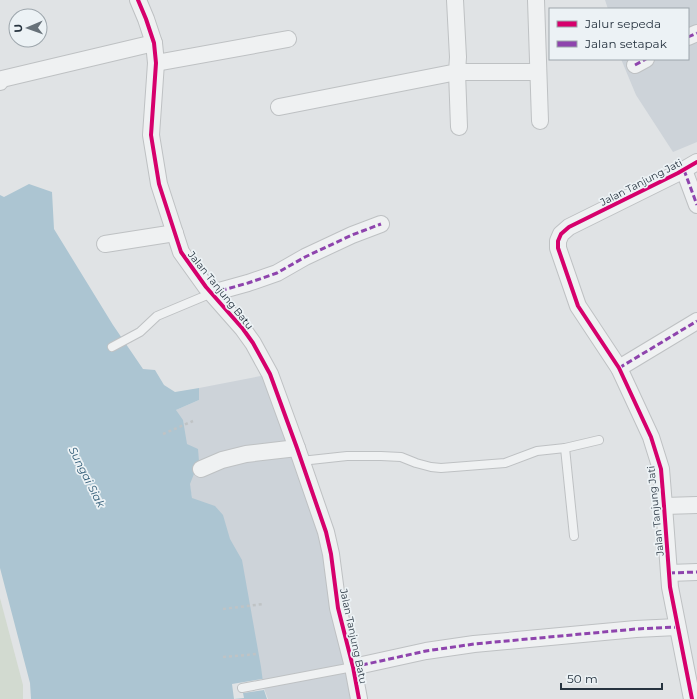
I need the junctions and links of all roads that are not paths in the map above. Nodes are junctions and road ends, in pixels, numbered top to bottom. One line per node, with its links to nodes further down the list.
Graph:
1 (138, 0): 5 (street, Jalan Tanjung Batu)
2 (455, 0): 7 (street)
3 (536, 0): 8 (street)
4 (288, 39): 6 (street)
5 (154, 43): 6 (street, Jalan Tanjung Batu); 9 (street)
6 (156, 63): 16 (street, Jalan Tanjung Batu)
7 (457, 72): 8 (street); 10 (street); 12 (street)
8 (538, 72): 11 (street)
9 (0, 90)
10 (279, 107)
11 (540, 121)
12 (459, 126)
13 (690, 166): 14 (street); 21 (street, Jalan Tanjung Jati)
14 (697, 205)
15 (381, 224): 18 (street)
16 (175, 233): 17 (street); 18 (street, Jalan Tanjung Batu)
17 (105, 244)
18 (212, 293): 20 (lane); 24 (street, Jalan Tanjung Batu)
19 (697, 321): 21 (street)
20 (112, 347)
21 (619, 368): 27 (street, Jalan Tanjung Jati)
22 (599, 440): 23 (lane)
23 (565, 448): 24 (lane); 28 (lane)
24 (299, 454): 25 (street); 32 (street, Jalan Tanjung Batu)
25 (201, 468)
26 (697, 505): 27 (street)
27 (664, 506): 30 (street, Jalan Tanjung Jati)
28 (574, 536)
29 (697, 572): 30 (street)
30 (669, 573): 31 (street, Jalan Tanjung Jati)
31 (678, 627): 32 (street); 34 (street, Jalan Tanjung Jati)
32 (353, 667): 33 (lane); 35 (street, Jalan Tanjung Batu)
33 (242, 688)
34 (692, 688)
35 (359, 699)

